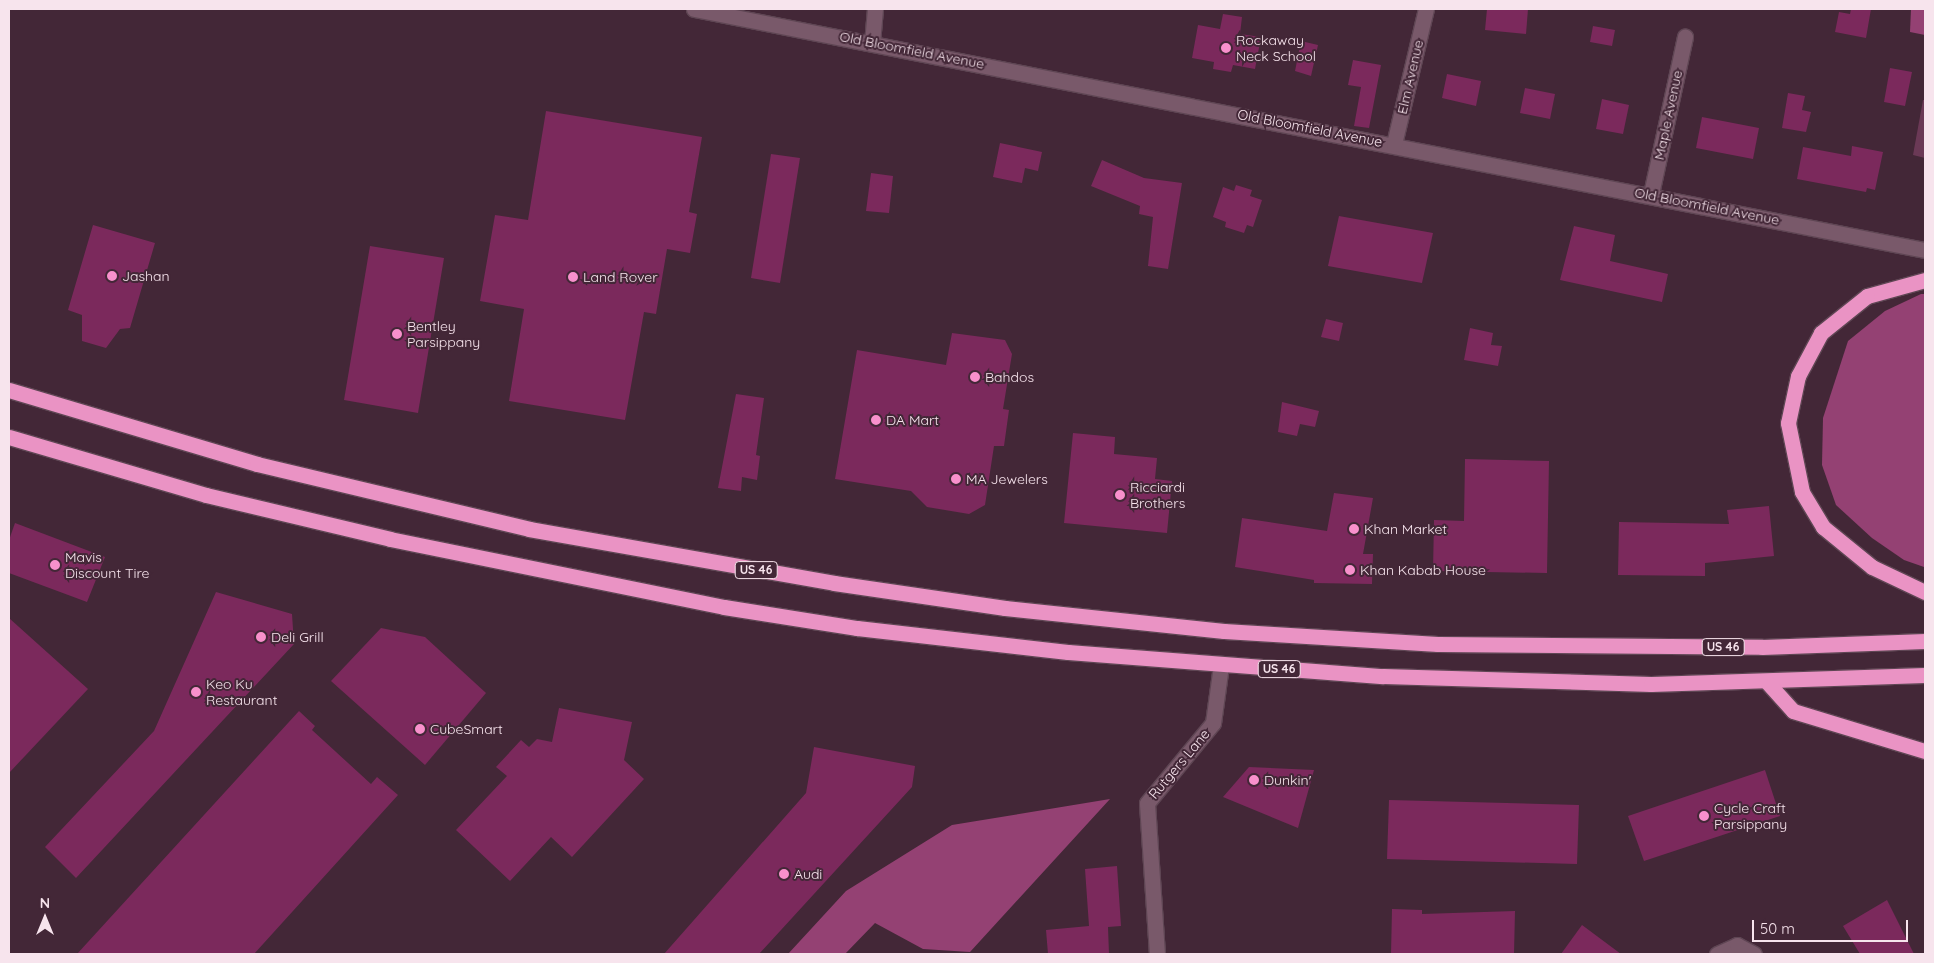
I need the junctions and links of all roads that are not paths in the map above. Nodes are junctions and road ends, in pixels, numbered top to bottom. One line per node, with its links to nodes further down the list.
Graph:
1 (694, 9): 5 (street, Old Bloomfield Avenue)
2 (876, 9): 5 (street)
3 (1426, 9): 6 (street, Elm Avenue)
4 (1685, 37): 7 (street, Maple Avenue)
5 (872, 43): 6 (street, Old Bloomfield Avenue)
6 (1394, 144): 7 (street, Old Bloomfield Avenue)
7 (1651, 194): 8 (street, Old Bloomfield Avenue)
8 (1925, 250)
9 (1925, 280): 12 (highway)
10 (9, 390): 13 (highway, US 46)
11 (9, 437): 14 (highway, US 46)
12 (1925, 592)
13 (1925, 641)
14 (1222, 665): 16 (highway, US 46); 18 (street, Rutgers Lane)
15 (1925, 675): 16 (highway, US 46)
16 (1767, 682): 17 (highway)
17 (1925, 751)
18 (1157, 954)
19 (1717, 954): 20 (street)
20 (1754, 954)

